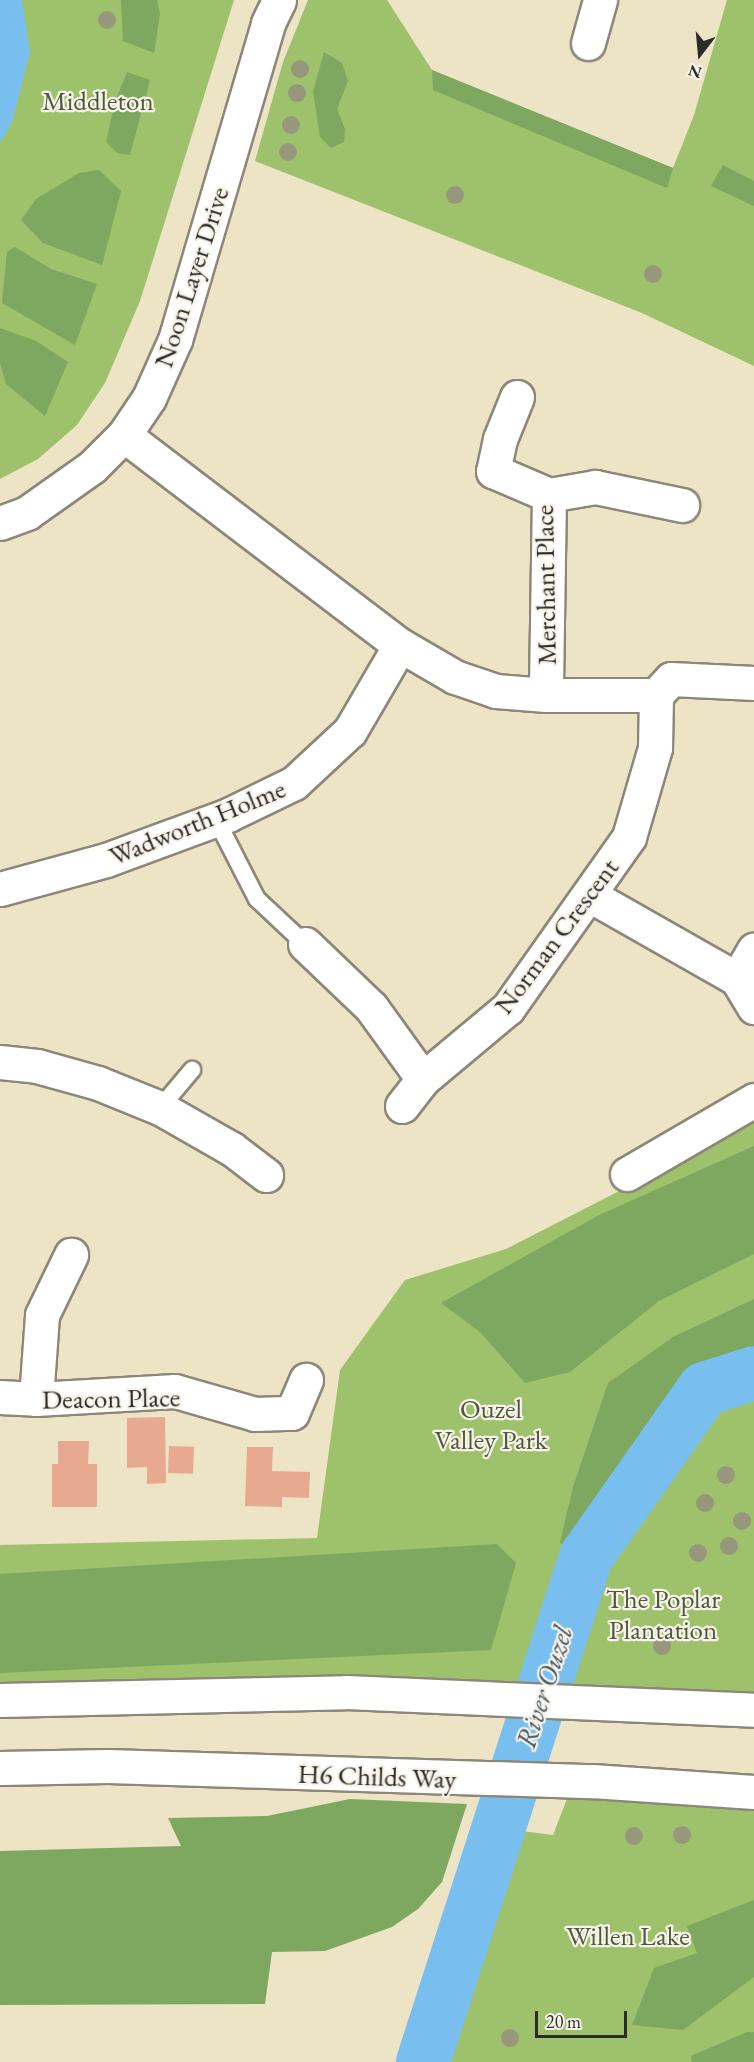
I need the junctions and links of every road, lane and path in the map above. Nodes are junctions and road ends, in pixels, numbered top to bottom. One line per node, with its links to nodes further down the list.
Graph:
1 (279, 0): 5 (street, Noon Layer Drive)
2 (600, 0): 3 (street)
3 (588, 43)
4 (517, 397): 6 (street, Merchant Place)
5 (124, 435): 8 (street, Noon Layer Drive); 9 (street)
6 (549, 495): 7 (street); 11 (street, Merchant Place)
7 (682, 506)
8 (0, 523)
9 (400, 645): 11 (street); 13 (street, Wadworth Holme)
10 (754, 683): 12 (street)
11 (546, 695): 12 (street)
12 (656, 695): 15 (street, Norman Crescent)
13 (216, 819): 14 (street, Wadworth Holme); 16 (lane)
14 (0, 889)
15 (591, 896): 18 (street); 22 (street, Norman Crescent)
16 (305, 944): 22 (street)
17 (754, 949): 18 (street)
18 (737, 979): 19 (street)
19 (754, 1007)
20 (0, 1062): 25 (street)
21 (192, 1070): 25 (lane)
22 (423, 1079): 24 (street, Norman Crescent)
23 (754, 1100): 26 (street)
24 (402, 1106)
25 (160, 1108): 27 (street)
26 (627, 1174)
27 (266, 1175)
28 (70, 1255): 31 (street)
29 (306, 1380): 31 (street, Deacon Place)
30 (0, 1397): 31 (street, Deacon Place)
31 (36, 1399)
32 (0, 1700): 33 (street)
33 (745, 1709)
34 (0, 1768): 35 (street, H6 Childs Way)
35 (754, 1792)

